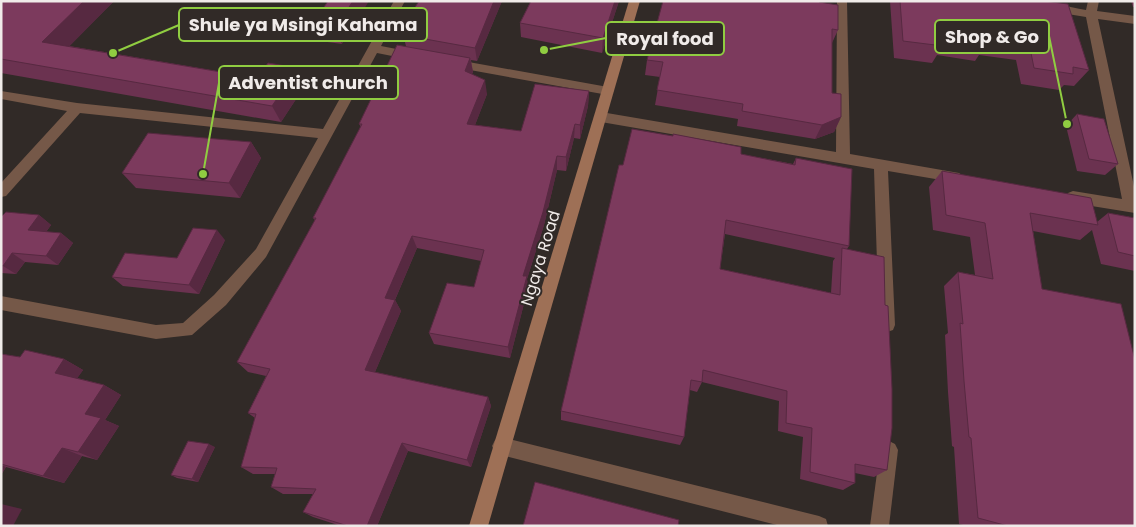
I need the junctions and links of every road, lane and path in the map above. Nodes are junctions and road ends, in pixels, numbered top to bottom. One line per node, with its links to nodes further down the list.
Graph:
1 (400, 1): 7 (street)
2 (635, 1): 10 (street, Ngaya Road)
3 (842, 1): 15 (street)
4 (1036, 1): 5 (street)
5 (1093, 7): 6 (street); 20 (street)
6 (1135, 20)
7 (374, 49): 8 (street); 14 (street)
8 (423, 58)
9 (442, 61): 10 (street)
10 (608, 91): 13 (street, Ngaya Road)
11 (1, 95): 12 (street)
12 (77, 108): 14 (street); 18 (street)
13 (601, 117): 15 (street); 24 (street, Ngaya Road)
14 (326, 134): 21 (street)
15 (843, 159): 16 (street)
16 (881, 165): 17 (street); 22 (street)
17 (977, 181)
18 (1, 192)
19 (1064, 196): 20 (street)
20 (1133, 207)
21 (1, 303)
22 (888, 339)
23 (891, 435): 27 (street)
24 (501, 446): 25 (street, Ngaya Road); 26 (street)
25 (478, 526)
26 (819, 526)
27 (879, 526)

